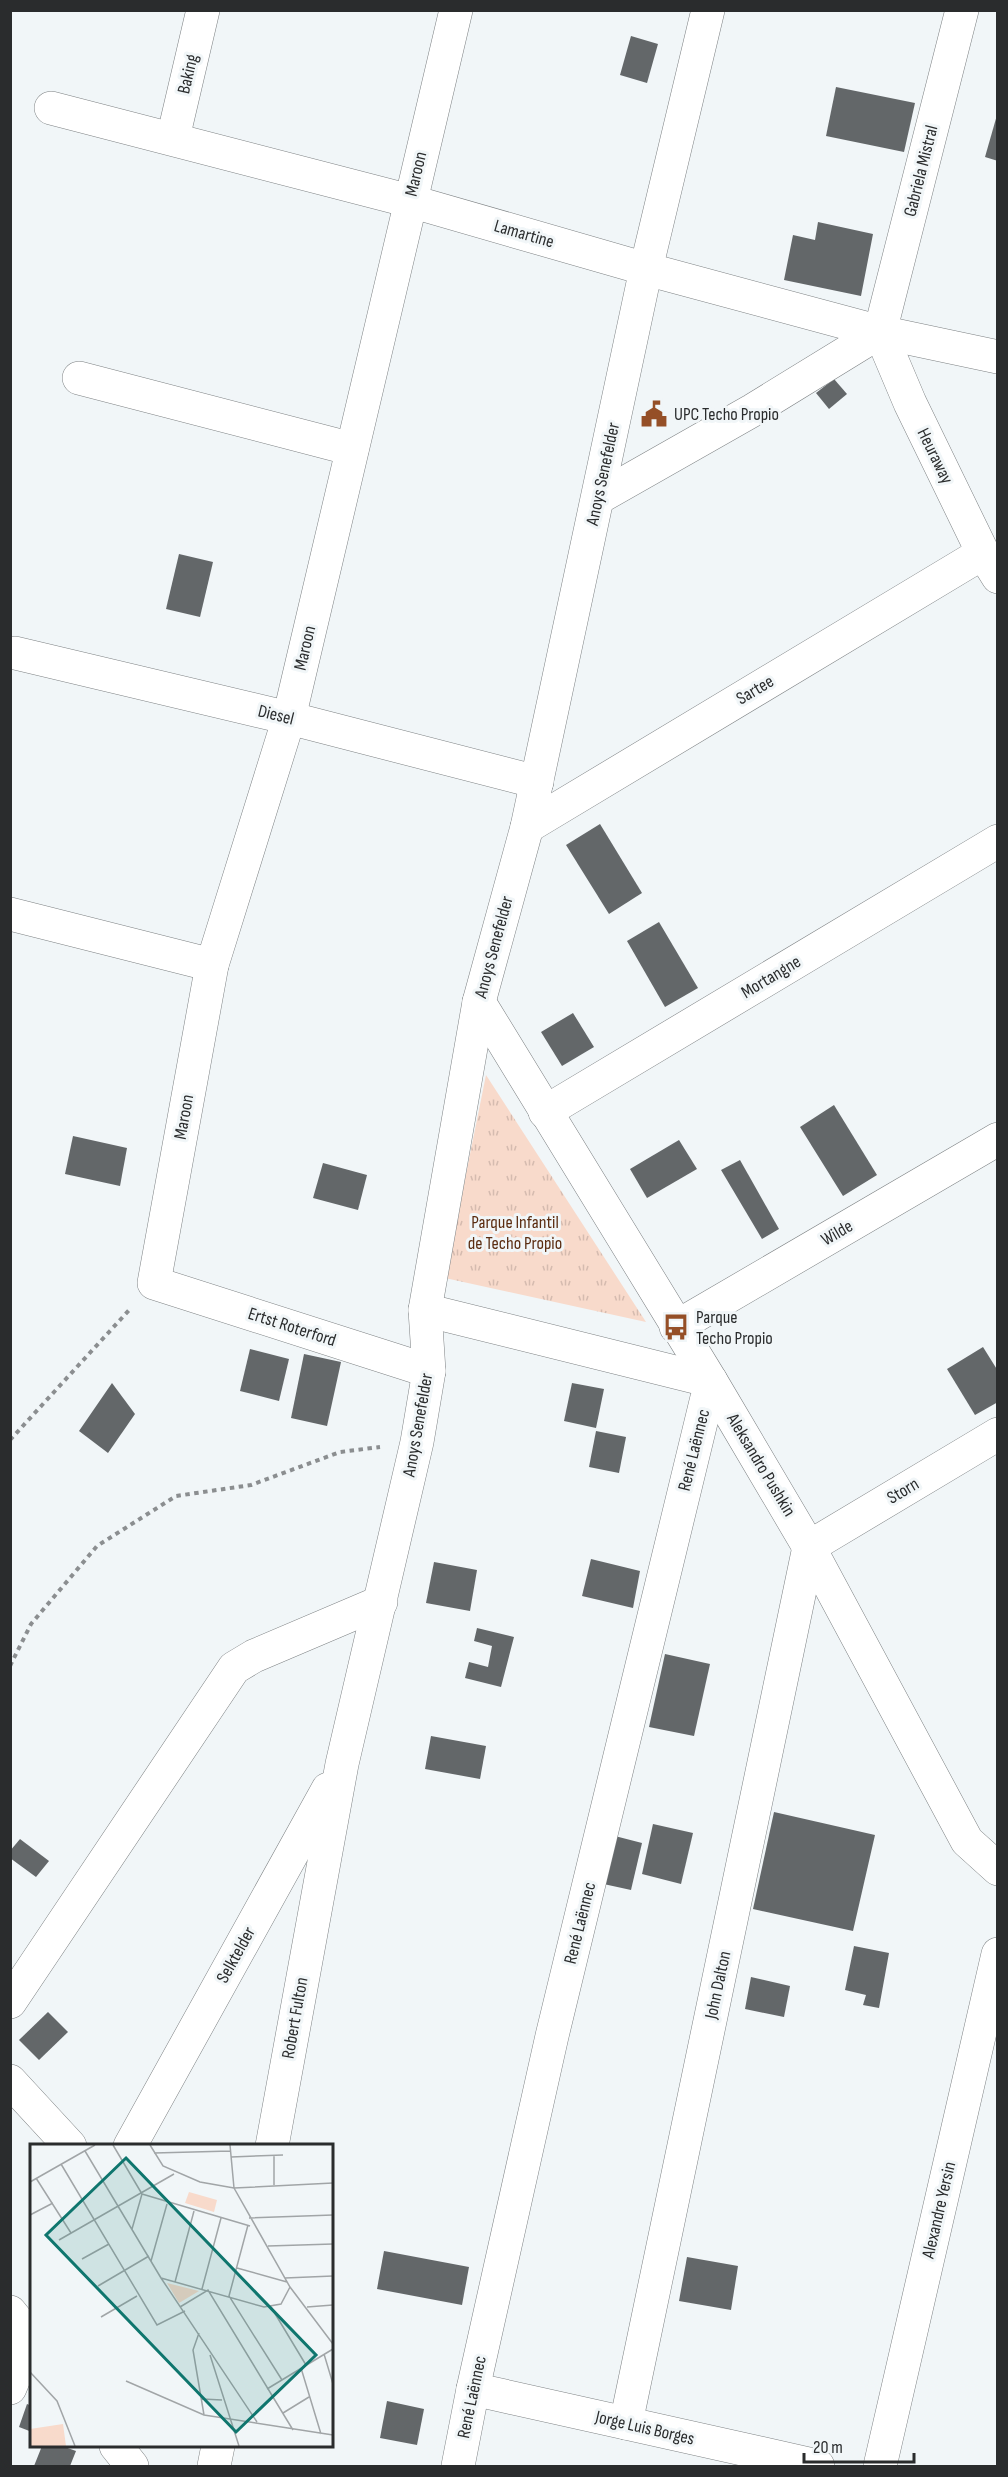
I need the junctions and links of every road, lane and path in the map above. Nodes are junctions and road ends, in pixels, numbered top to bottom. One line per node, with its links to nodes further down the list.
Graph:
1 (203, 10): 6 (street, Baking)
2 (456, 10): 7 (street, Maroon)
3 (708, 10): 8 (street, Anoys Senefelder)
4 (962, 10): 9 (street, Gabriela Mistral)
5 (51, 108): 6 (street, Lamartine)
6 (173, 138): 7 (street, Lamartine)
7 (410, 201): 8 (street, Lamartine); 12 (street, Maroon)
8 (646, 269): 9 (street, Lamartine); 13 (street, Anoys Senefelder)
9 (880, 332): 10 (street, Lamartine); 13 (street); 14 (street, Heuraway)
10 (998, 357)
11 (79, 378): 12 (street)
12 (352, 449): 16 (street, Maroon)
13 (597, 498): 17 (street, Anoys Senefelder)
14 (990, 565): 18 (street, Sartee)
15 (15, 653): 16 (street, Diesel)
16 (289, 718): 17 (street, Diesel); 21 (street, Maroon)
17 (537, 782): 18 (street, Anoys Senefelder)
18 (527, 827): 22 (street, Anoys Senefelder)
19 (998, 841): 23 (street, Mortangne)
20 (10, 914): 21 (street)
21 (212, 965): 25 (street, Maroon)
22 (479, 1002): 23 (street, Aleksandro Pushkin); 26 (street, Anoys Senefelder)
23 (545, 1112): 27 (street, Aleksandro Pushkin)
24 (998, 1139): 27 (street, Wilde)
25 (154, 1283): 28 (street, Ertst Roterford); 31 (path)
26 (425, 1310): 28 (street, Anoys Senefelder); 29 (street)
27 (676, 1327): 29 (street, Aleksandro Pushkin)
28 (429, 1371): 32 (street, Anoys Senefelder)
29 (711, 1381): 33 (street, Aleksandro Pushkin); 49 (street, René Laënnec)
30 (998, 1434): 33 (street, Storn)
31 (10, 1440)
32 (417, 1442): 34 (street, Anoys Senefelder); 35 (path)
33 (809, 1547): 37 (street, Aleksandro Pushkin); 50 (street, John Dalton)
34 (381, 1602): 36 (street, Anoys Senefelder); 40 (street)
35 (10, 1666)
36 (342, 1764): 38 (street, Anoys Senefelder); 43 (street, Selktelder)
37 (998, 1869)
38 (318, 1890): 44 (street, Robert Fulton)
39 (998, 1954): 57 (street, Alexandre Yersin)
40 (10, 2002)
41 (10, 2081): 42 (street)
42 (69, 2144)
43 (131, 2144)
44 (272, 2144)
45 (10, 2312): 46 (street)
46 (30, 2336)
47 (30, 2339): 48 (street)
48 (10, 2388)
49 (473, 2389): 50 (street, Jorge Luis Borges); 55 (street, René Laënnec)
50 (626, 2424): 56 (street, Jorge Luis Borges)
51 (118, 2447): 53 (street)
52 (218, 2447): 54 (street)
53 (132, 2466)
54 (214, 2466)
55 (458, 2466)
56 (818, 2466)
57 (880, 2466)

